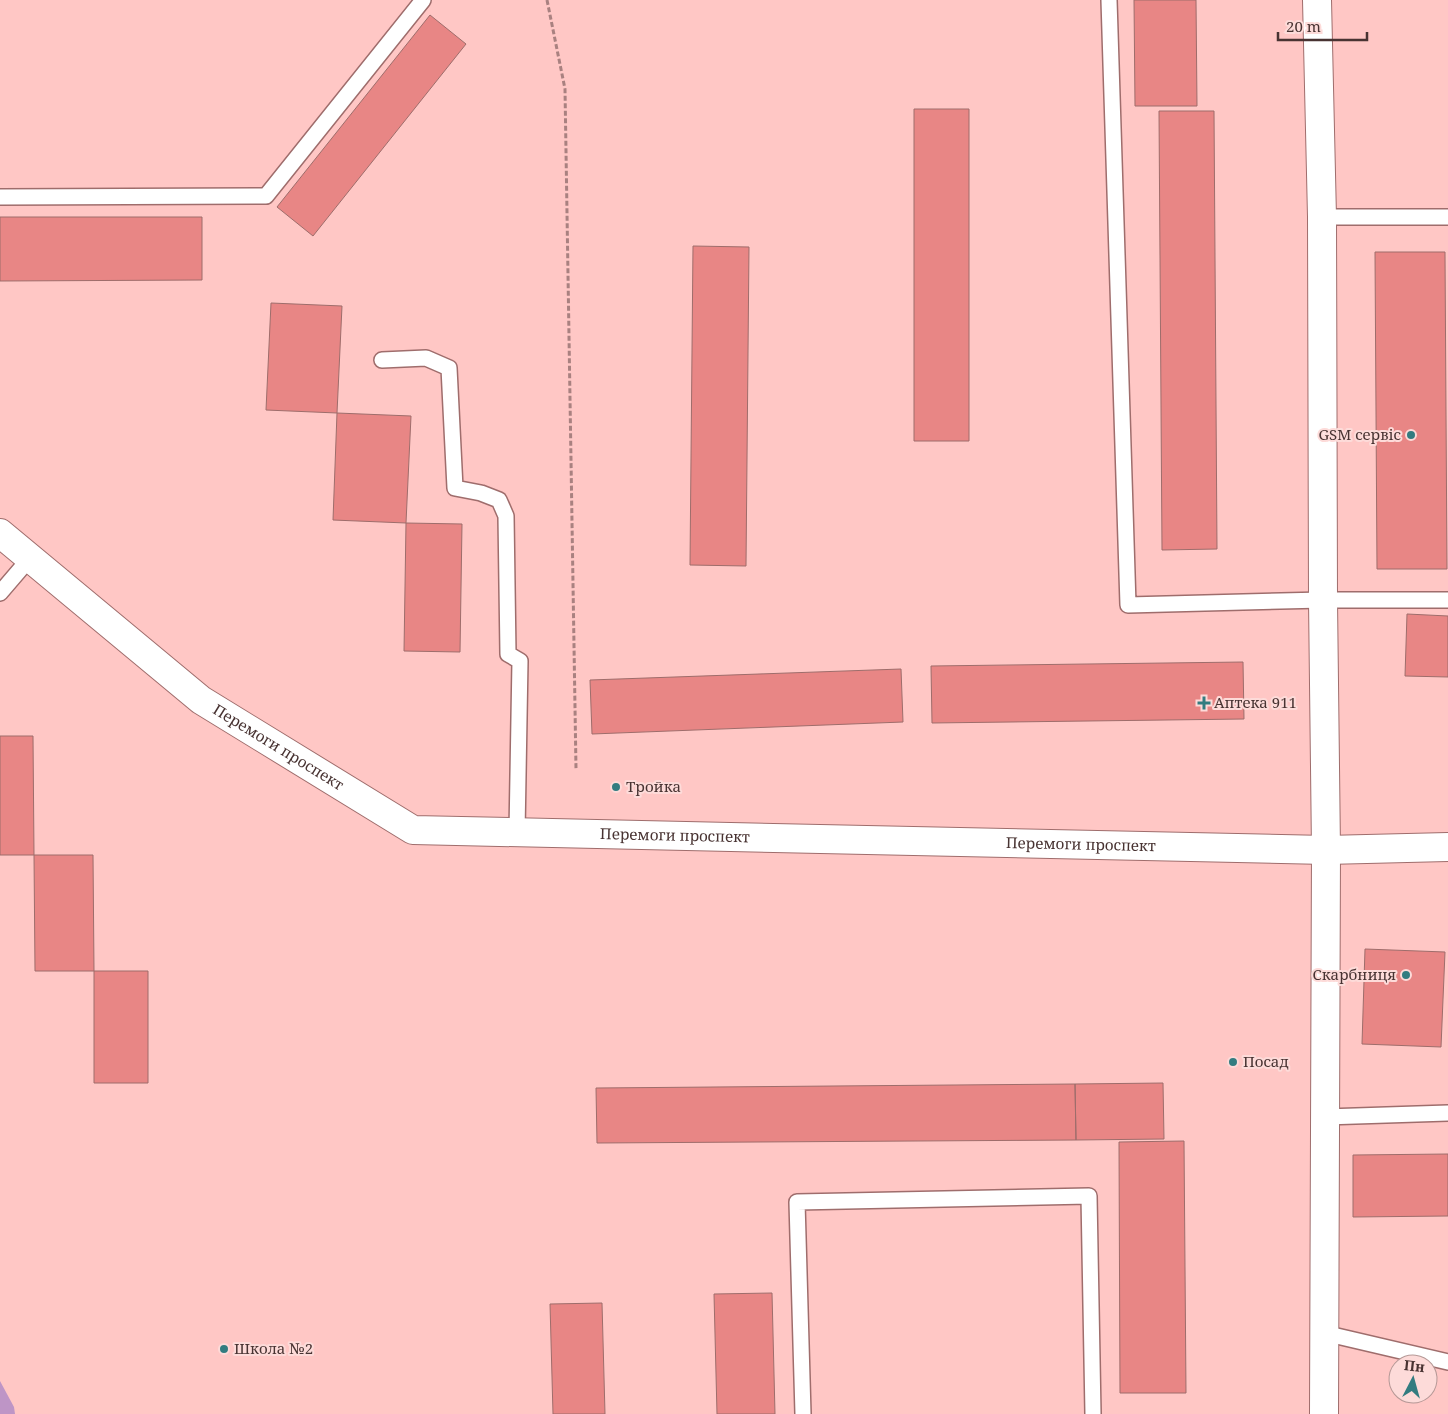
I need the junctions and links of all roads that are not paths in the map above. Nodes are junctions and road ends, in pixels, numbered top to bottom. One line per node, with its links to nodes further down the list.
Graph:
1 (423, 0): 4 (lane)
2 (1109, 0): 11 (lane)
3 (1317, 0): 5 (street)
4 (0, 197)
5 (1322, 217): 6 (lane); 11 (street)
6 (1448, 217)
7 (382, 360): 13 (lane)
8 (0, 533): 9 (street, Перемоги проспект)
9 (30, 558): 10 (lane); 13 (street, Перемоги проспект)
10 (0, 593)
11 (1323, 600): 12 (lane); 15 (street)
12 (1448, 600)
13 (517, 832): 15 (street, Перемоги проспект)
14 (1448, 848): 15 (street, Перемоги проспект)
15 (1326, 850): 17 (street)
16 (1448, 1113): 17 (lane)
17 (1325, 1117): 18 (street)
18 (1324, 1333): 19 (lane); 22 (street)
19 (1448, 1362)
20 (803, 1414): 21 (lane)
21 (1092, 1414)
22 (1324, 1414)

